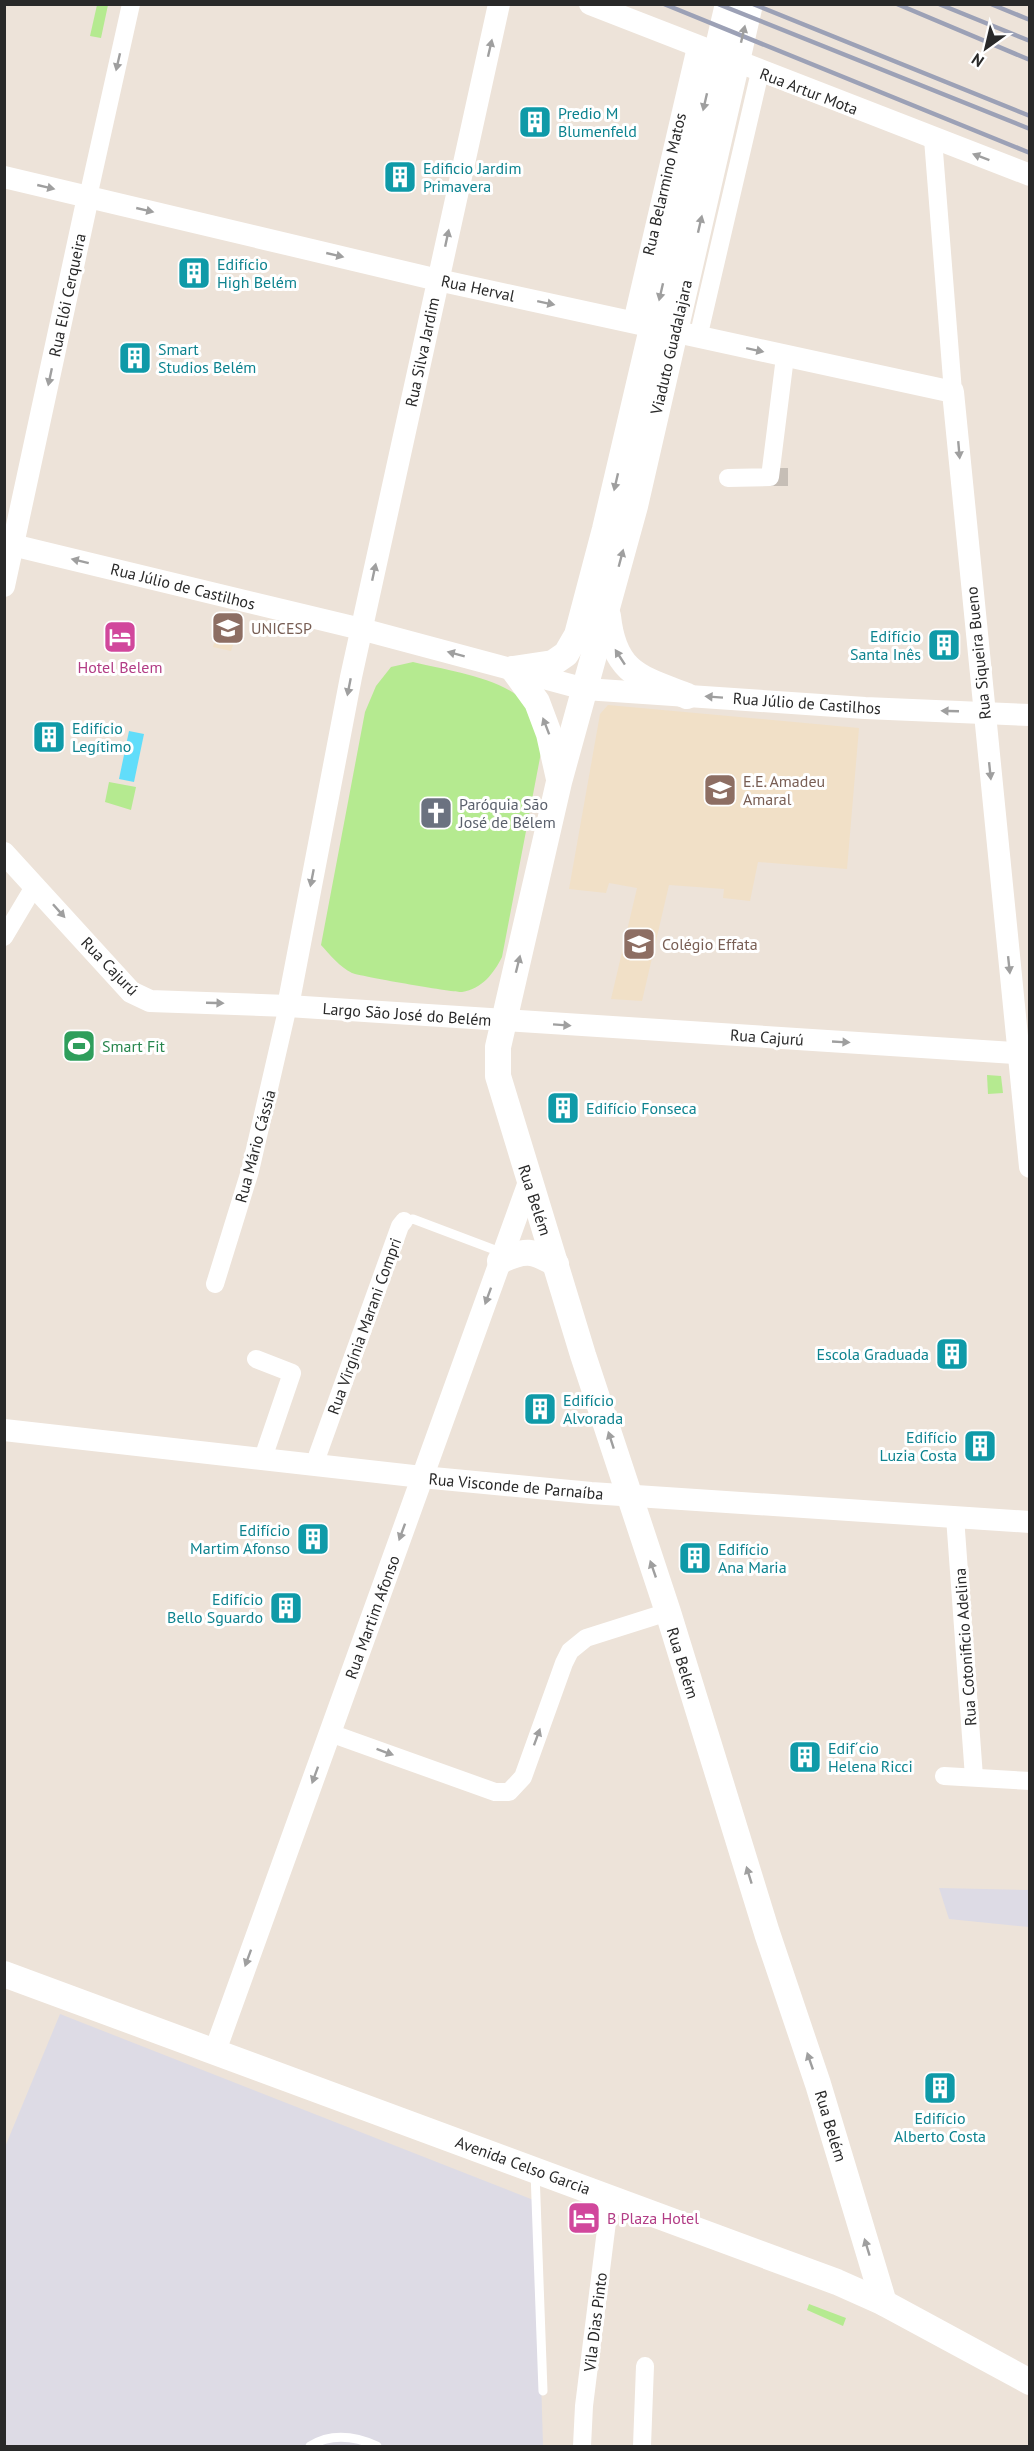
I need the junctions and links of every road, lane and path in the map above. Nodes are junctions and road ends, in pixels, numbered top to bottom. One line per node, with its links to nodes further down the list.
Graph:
1 (131, 4): 11 (street, Rua Elói Cerqueira, one-way to 11)
2 (499, 4): 12 (street, Rua Silva Jardim, one-way to 2)
3 (590, 4): 6 (street, Rua Artur Mota)
4 (728, 4): 20 (main road, Viaduto Guadalajara, one-way to 20)
5 (750, 4): 20 (main road, Viaduto Guadalajara, one-way to 5)
6 (696, 46): 7 (street, Rua Artur Mota); 13 (street, Rua Belarmino Matos)
7 (760, 72): 8 (street, Rua Artur Mota); 14 (street)
8 (933, 139): 9 (street, Rua Artur Mota, one-way to 8); 16 (street, Rua Siqueira Bueno)
9 (1029, 175)
10 (4, 177): 11 (street, Rua Herval, one-way to 11)
11 (88, 197): 12 (street, Rua Herval, one-way to 12); 18 (street, Rua Elói Cerqueira, one-way to 18)
12 (438, 280): 13 (street, Rua Herval, one-way to 13); 21 (street, Rua Silva Jardim, one-way to 12)
13 (632, 322): 14 (street, Rua Herval)
14 (698, 338): 15 (street, Rua Herval, one-way to 15)
15 (785, 357): 16 (street, Rua Herval); 17 (street)
16 (953, 392): 25 (street, Rua Siqueira Bueno, one-way to 25)
17 (728, 478)
18 (9, 544): 19 (street, Rua Elói Cerqueira); 21 (street, Rua Júlio de Castilhos, one-way to 18)
19 (4, 586)
20 (597, 604): 22 (main road, Viaduto Guadalajara); 23 (main road, Viaduto Guadalajara); 24 (main road, one-way to 20)
21 (361, 630): 22 (street, one-way to 21); 32 (street, one-way to 32)
22 (513, 669): 23 (street); 27 (main road, one-way to 22)
23 (585, 689): 24 (street, Rua Júlio de Castilhos); 27 (main road, Largo São José do Belém)
24 (687, 696): 25 (street, Rua Júlio de Castilhos, one-way to 24)
25 (984, 713): 26 (street, Rua Júlio de Castilhos); 34 (street, Rua Siqueira Bueno, one-way to 34)
26 (1029, 715)
27 (559, 782): 33 (main road, Largo São José do Belém, one-way to 27)
28 (4, 853): 29 (street, Rua Cajurú)
29 (35, 885): 30 (street); 31 (street, Rua Cajurú, one-way to 31)
30 (4, 937)
31 (249, 1004): 32 (street, Largo São José do Belém)
32 (288, 1006): 33 (street, Largo São José do Belém); 40 (street, Rua Mário Cássia)
33 (504, 1021): 34 (street, Rua Cajurú, one-way to 34); 36 (main road, Rua Belém)
34 (1024, 1054): 35 (street, Rua Siqueira Bueno)
35 (1029, 1167)
36 (529, 1182): 38 (street, Rua Martim Afonso); 39 (main road, Rua Belém)
37 (404, 1221): 38 (lane, Rua Virgínia Marani Compri); 44 (street, Rua Virgínia Marani Compri)
38 (502, 1257): 39 (main road); 45 (street, Rua Martim Afonso, one-way to 45)
39 (556, 1264): 46 (main road, Rua Belém, one-way to 39)
40 (215, 1284)
41 (256, 1359): 43 (street)
42 (4, 1430): 43 (street, Rua Visconde de Parnaíba)
43 (263, 1458): 44 (street, Rua Visconde de Parnaíba)
44 (314, 1465): 45 (street, Rua Visconde de Parnaíba)
45 (422, 1477): 46 (street, Rua Visconde de Parnaíba); 50 (street, Rua Martim Afonso, one-way to 50)
46 (628, 1496): 47 (street, Rua Visconde de Parnaíba); 49 (main road, Rua Belém, one-way to 46)
47 (955, 1517): 48 (street, Rua Visconde de Parnaíba); 52 (street, Rua Cotonificio Adelina)
48 (1029, 1522)
49 (668, 1611): 50 (street, one-way to 49); 58 (main road, Rua Belém, one-way to 49)
50 (330, 1733): 55 (street, Rua Martim Afonso, one-way to 55)
51 (944, 1776): 52 (street)
52 (974, 1777): 53 (street)
53 (1029, 1781)
54 (4, 1974): 55 (main road, Avenida Celso Garcia)
55 (215, 2051): 56 (main road, Avenida Celso Garcia)
56 (535, 2170): 57 (main road, Avenida Celso Garcia); 61 (lane)
57 (610, 2198): 58 (main road, Avenida Celso Garcia); 64 (street, Vila Dias Pinto)
58 (885, 2303): 60 (main road, Avenida Celso Garcia)
59 (645, 2366): 65 (street)
60 (1029, 2382)
61 (543, 2391)
62 (310, 2446): 63 (lane)
63 (376, 2446)
64 (582, 2446)
65 (642, 2446)

